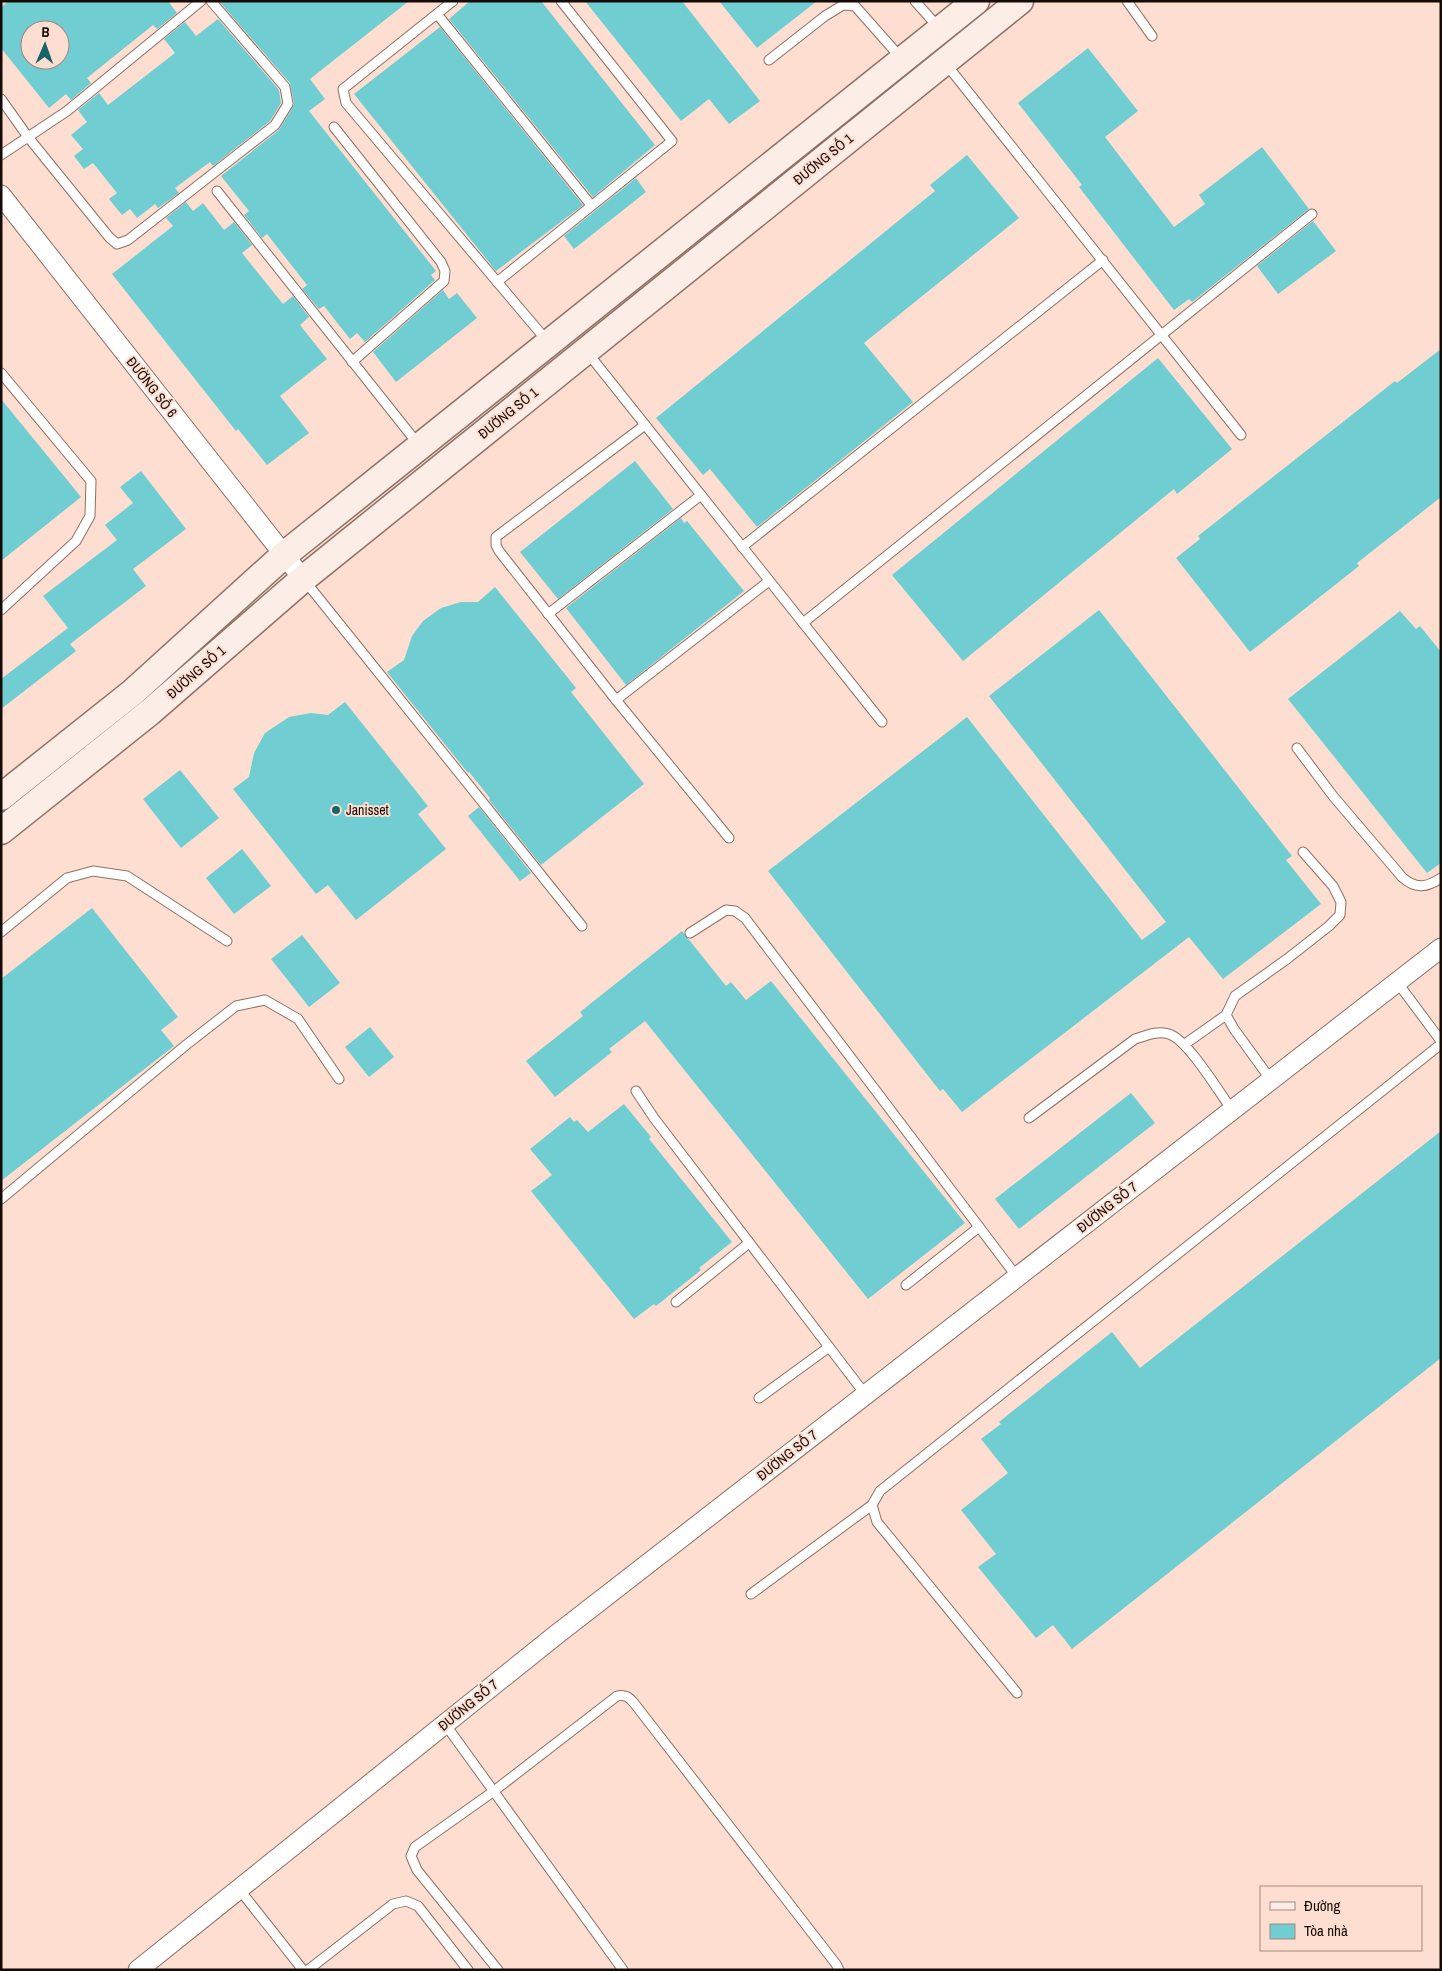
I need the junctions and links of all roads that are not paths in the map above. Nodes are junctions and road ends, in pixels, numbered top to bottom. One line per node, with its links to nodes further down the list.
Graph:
1 (200, 1): 17 (lane)
2 (211, 1): 17 (lane)
3 (452, 1): 9 (lane)
4 (561, 1): 21 (lane)
5 (915, 1): 10 (lane)
6 (976, 1): 10 (street, ĐƯỜNG SỐ 1)
7 (1020, 1): 14 (street, ĐƯỜNG SỐ 1)
8 (1127, 1): 11 (lane)
9 (437, 14): 21 (lane); 24 (lane)
10 (940, 30): 13 (street, ĐƯỜNG SỐ 1)
11 (1152, 36)
12 (769, 60): 13 (lane)
13 (902, 60): 26 (street, ĐƯỜNG SỐ 1)
14 (945, 62): 23 (lane); 27 (street, ĐƯỜNG SỐ 1)
15 (1, 99): 17 (lane)
16 (334, 127): 28 (lane)
17 (28, 137): 18 (lane)
18 (1, 155)
19 (217, 191): 28 (lane)
20 (1, 195): 35 (street, ĐƯỜNG SỐ 6)
21 (591, 205): 24 (lane)
22 (1312, 214): 25 (lane)
23 (1103, 260): 25 (lane); 34 (lane)
24 (496, 282): 26 (lane)
25 (1162, 334): 31 (lane); 40 (lane)
26 (549, 343): 32 (street, ĐƯỜNG SỐ 1)
27 (586, 350): 30 (lane); 36 (street, ĐƯỜNG SỐ 1)
28 (352, 362): 32 (lane)
29 (1, 373): 38 (lane)
30 (645, 425): 33 (lane); 39 (lane)
31 (1241, 435)
32 (420, 446): 35 (street, ĐƯỜNG SỐ 1)
33 (701, 495): 34 (lane); 39 (lane)
34 (742, 547): 37 (lane)
35 (284, 555): 36 (street, ĐƯỜNG SỐ 6); 44 (street, ĐƯỜNG SỐ 1)
36 (303, 578): 45 (street, ĐƯỜNG SỐ 1); 49 (lane)
37 (770, 581): 40 (lane); 41 (lane)
38 (1, 610)
39 (548, 614): 41 (lane)
40 (803, 623): 42 (lane)
41 (616, 700): 46 (lane)
42 (882, 722)
43 (1297, 748): 48 (lane)
44 (1, 797)
45 (1, 831)
46 (729, 838)
47 (1303, 852): 55 (lane)
48 (1441, 878)
49 (582, 926)
50 (1, 932): 52 (lane)
51 (690, 933): 64 (lane)
52 (227, 941)
53 (1441, 948): 54 (street, ĐƯỜNG SỐ 7)
54 (1397, 982): 56 (lane); 59 (street, ĐƯỜNG SỐ 7)
55 (1226, 1015): 57 (lane); 59 (lane)
56 (1441, 1042): 72 (lane)
57 (1185, 1044): 61 (lane); 62 (lane)
58 (340, 1078): 63 (lane)
59 (1271, 1080): 61 (street, ĐƯỜNG SỐ 7)
60 (636, 1091): 65 (lane)
61 (1232, 1110): 66 (street, ĐƯỜNG SỐ 7)
62 (1029, 1118)
63 (1, 1199)
64 (979, 1227): 66 (lane); 67 (lane)
65 (749, 1243): 68 (lane); 69 (lane)
66 (1017, 1277): 70 (street, ĐƯỜNG SỐ 7)
67 (906, 1285)
68 (676, 1302)
69 (829, 1347): 70 (lane); 71 (lane)
70 (865, 1394): 75 (street, ĐƯỜNG SỐ 7)
71 (759, 1398)
72 (872, 1505): 73 (lane); 74 (lane)
73 (751, 1594)
74 (1017, 1693)
75 (445, 1724): 76 (lane); 77 (street, ĐƯỜNG SỐ 7)
76 (494, 1791): 82 (lane); 83 (lane); 84 (lane)
77 (239, 1889): 78 (street, ĐƯỜNG SỐ 7); 79 (lane)
78 (138, 1970)
79 (303, 1970)
80 (308, 1970): 81 (lane)
81 (468, 1970)
82 (498, 1970)
83 (623, 1970)
84 (838, 1970)

